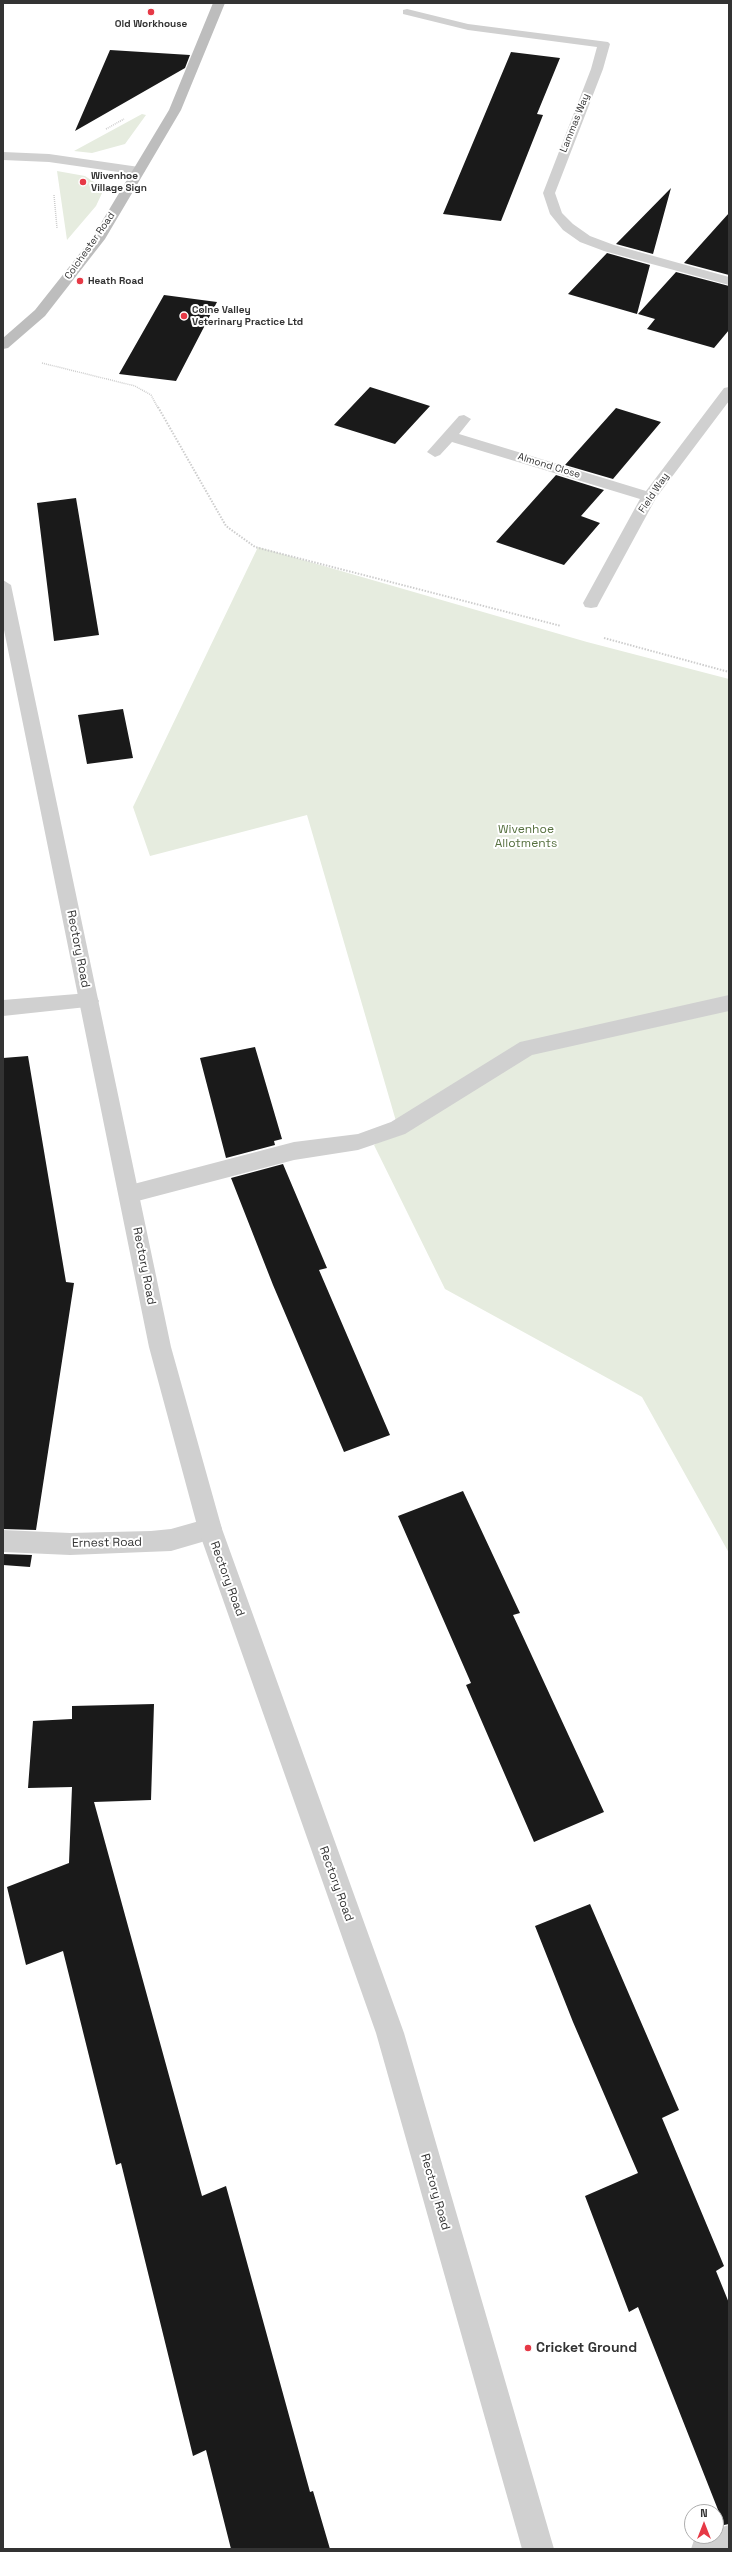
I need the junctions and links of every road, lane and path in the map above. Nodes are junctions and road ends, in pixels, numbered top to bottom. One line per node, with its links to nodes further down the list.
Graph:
1 (219, 3): 4 (main road, Colchester Road)
2 (407, 12): 5 (street, Lammas Way)
3 (3, 156): 4 (street)
4 (140, 171): 6 (main road, Colchester Road)
5 (729, 281)
6 (4, 345): 14 (path)
7 (729, 391): 11 (street, Field Way)
8 (464, 419): 9 (street)
9 (450, 436): 10 (street); 11 (street, Almond Close)
10 (435, 452)
11 (648, 497): 13 (street, Field Way)
12 (3, 585): 17 (street, Rectory Road)
13 (591, 603)
14 (568, 628)
15 (598, 636): 16 (path)
16 (729, 672)
17 (89, 1001): 19 (street); 20 (street, Rectory Road)
18 (729, 1003): 20 (street)
19 (3, 1008)
20 (130, 1194): 21 (street, Rectory Road)
21 (210, 1529): 22 (street, Ernest Road); 24 (street, Rectory Road)
22 (3, 1541)
23 (729, 2542): 25 (street)
24 (538, 2549)
25 (707, 2549)

